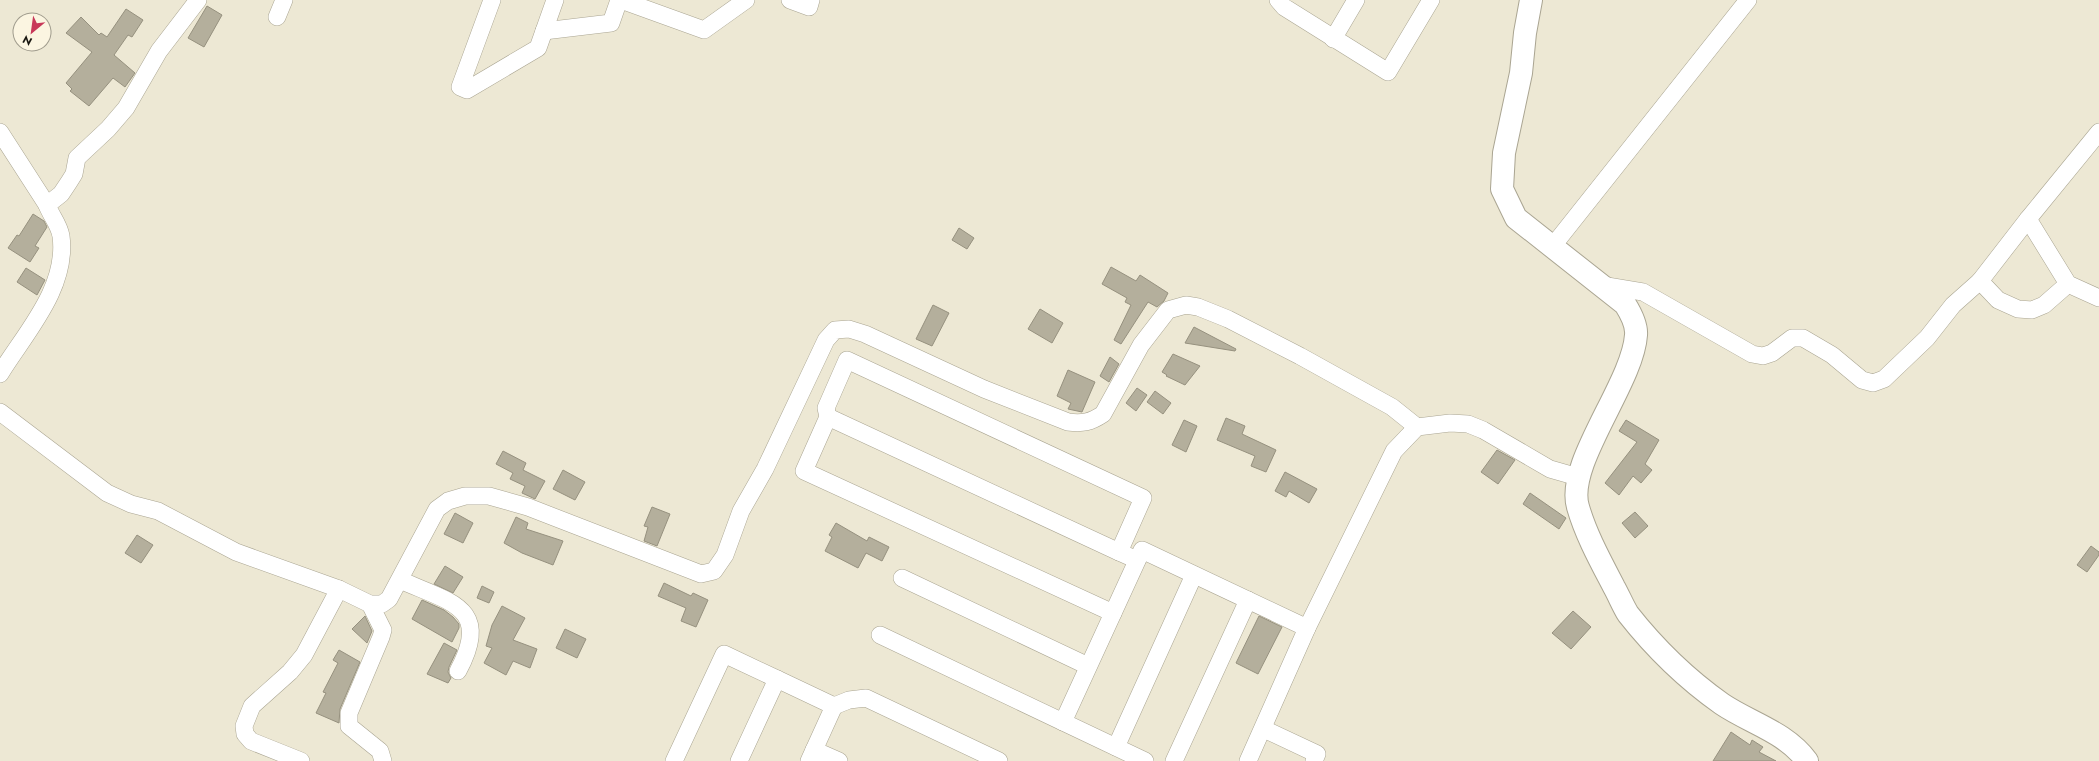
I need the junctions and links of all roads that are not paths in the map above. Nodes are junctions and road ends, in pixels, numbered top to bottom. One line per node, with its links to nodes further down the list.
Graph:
1 (198, 0): 19 (street)
2 (284, 0): 14 (street)
3 (492, 0): 15 (street)
4 (555, 0): 15 (street)
5 (620, 0): 6 (street); 15 (street)
6 (746, 0)
7 (790, 0): 8 (street)
8 (812, 0)
9 (1356, 0): 16 (street)
10 (1431, 0): 16 (street)
11 (1531, 0): 21 (street)
12 (1748, 0): 21 (street)
13 (1284, 2): 16 (street)
14 (277, 17)
15 (544, 31)
16 (1333, 39)
17 (0, 132): 19 (street)
18 (2099, 132): 20 (street)
19 (47, 206): 26 (street)
20 (2028, 218): 22 (street); 24 (street)
21 (1552, 247): 23 (street)
22 (1980, 281): 23 (street); 24 (street)
23 (1598, 284): 30 (street)
24 (2068, 284): 25 (street)
25 (2099, 298)
26 (0, 374)
27 (0, 412): 36 (street)
28 (828, 417): 31 (street); 31 (street); 39 (street)
29 (1417, 427): 30 (street); 35 (street); 40 (street)
30 (1578, 476): 60 (street)
31 (1119, 552): 32 (street)
32 (1137, 560): 33 (street); 39 (street)
33 (1194, 575): 37 (street); 48 (street)
34 (902, 578): 42 (street)
35 (400, 580): 38 (street); 43 (street)
36 (339, 589): 38 (street); 50 (street)
37 (1248, 600): 40 (street); 57 (street)
38 (370, 604): 51 (street)
39 (1113, 613): 42 (street)
40 (1307, 628): 47 (street)
41 (880, 635): 46 (street)
42 (1088, 666): 46 (street)
43 (458, 671)
44 (777, 679): 45 (street); 52 (street); 53 (street)
45 (834, 706): 49 (street); 55 (street)
46 (1063, 722): 48 (street)
47 (1264, 729): 58 (street); 59 (street)
48 (1116, 748): 56 (street)
49 (811, 755): 54 (street)
50 (301, 761)
51 (383, 761)
52 (674, 761)
53 (739, 761)
54 (839, 761)
55 (999, 761)
56 (1145, 761)
57 (1174, 761)
58 (1248, 761)
59 (1314, 761)
60 (1807, 761)

